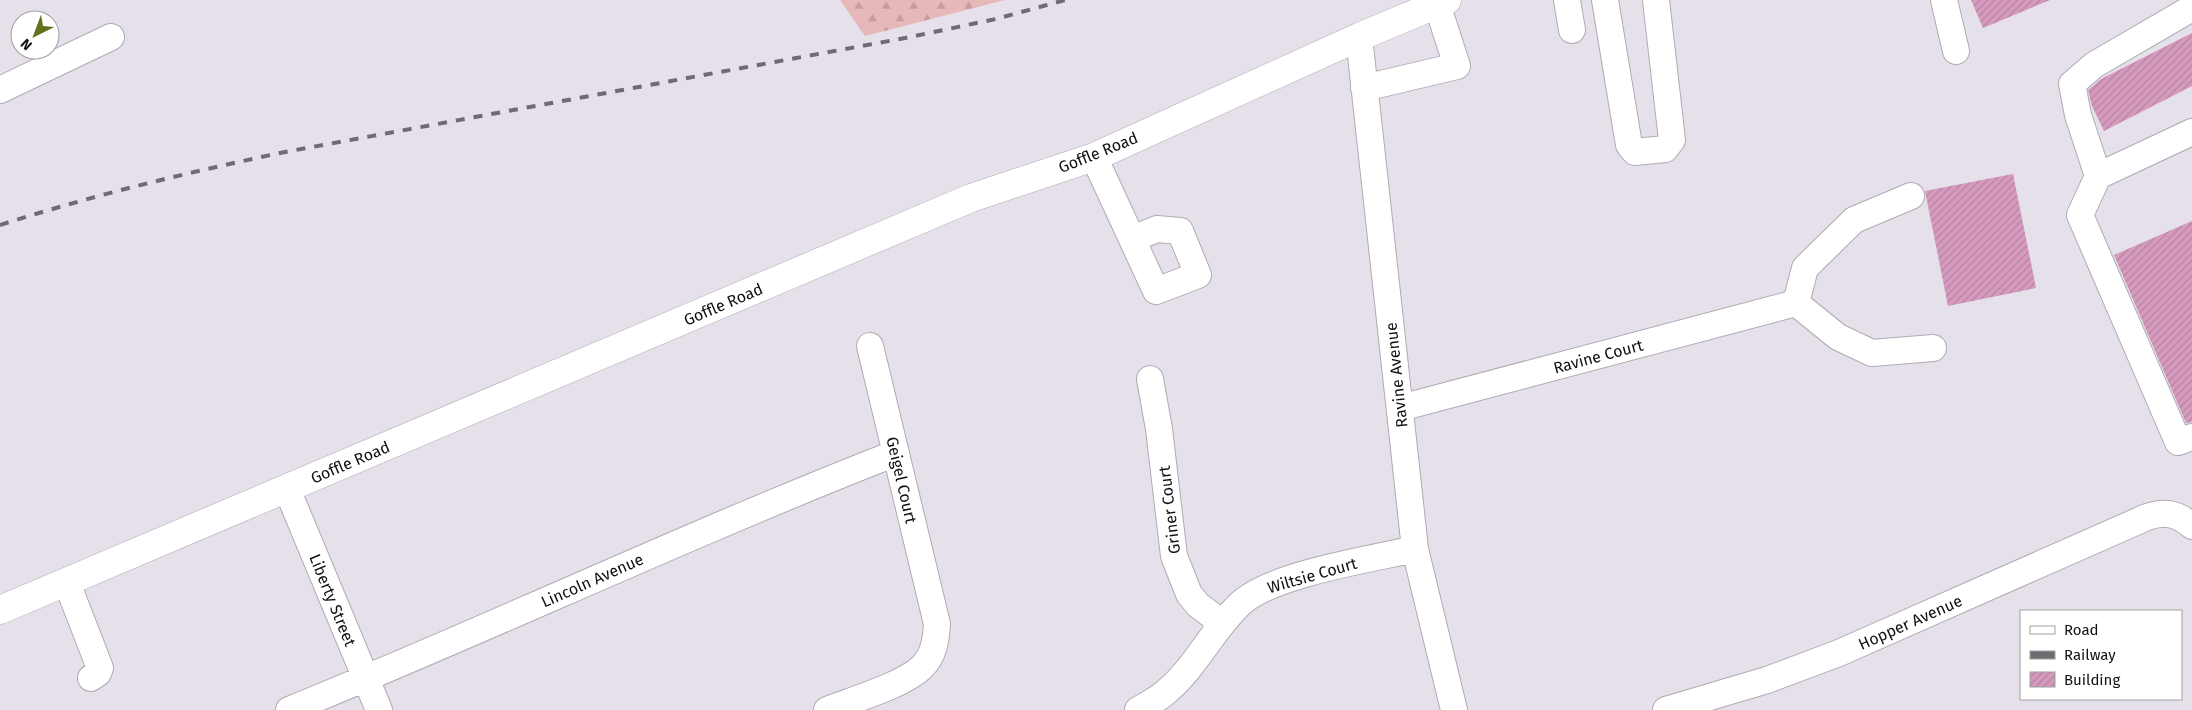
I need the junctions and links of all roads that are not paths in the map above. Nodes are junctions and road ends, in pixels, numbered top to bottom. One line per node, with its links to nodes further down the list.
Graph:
1 (1567, 0): 7 (street)
2 (1605, 0): 3 (street)
3 (1656, 0)
4 (1944, 0): 10 (street)
5 (1442, 2): 9 (main road, Goffle Road); 11 (street)
6 (2192, 8): 15 (street)
7 (1572, 30)
8 (111, 36): 12 (street)
9 (1359, 37): 11 (street, Ravine Avenue); 14 (main road, Goffle Road)
10 (1956, 50)
11 (1364, 88): 22 (street, Ravine Avenue)
12 (0, 90)
13 (2192, 132): 15 (street)
14 (1094, 157): 17 (street); 25 (main road, Goffle Road)
15 (2098, 176): 23 (street)
16 (1912, 196): 18 (street)
17 (1132, 239)
18 (1796, 303): 20 (street); 22 (street, Ravine Court)
19 (870, 346): 24 (street, Geigel Court)
20 (1934, 348)
21 (1150, 379): 30 (street, Griner Court)
22 (1400, 408): 27 (street, Ravine Avenue)
23 (2192, 437)
24 (896, 453): 32 (street, Lincoln Avenue); 35 (street, Geigel Court)
25 (288, 489): 28 (main road, Goffle Road); 32 (street, Liberty Street)
26 (2192, 526): 38 (street, Hopper Avenue)
27 (1415, 549): 30 (street, Wiltsie Court); 37 (street, Ravine Avenue)
28 (67, 583): 29 (main road, Goffle Road); 31 (street)
29 (0, 610)
30 (1222, 623): 36 (street, Wiltsie Court)
31 (90, 678)
32 (366, 679): 33 (street, Lincoln Avenue); 34 (street, Liberty Street)
33 (289, 710)
34 (379, 710)
35 (827, 710)
36 (1138, 710)
37 (1454, 710)
38 (1666, 710)

